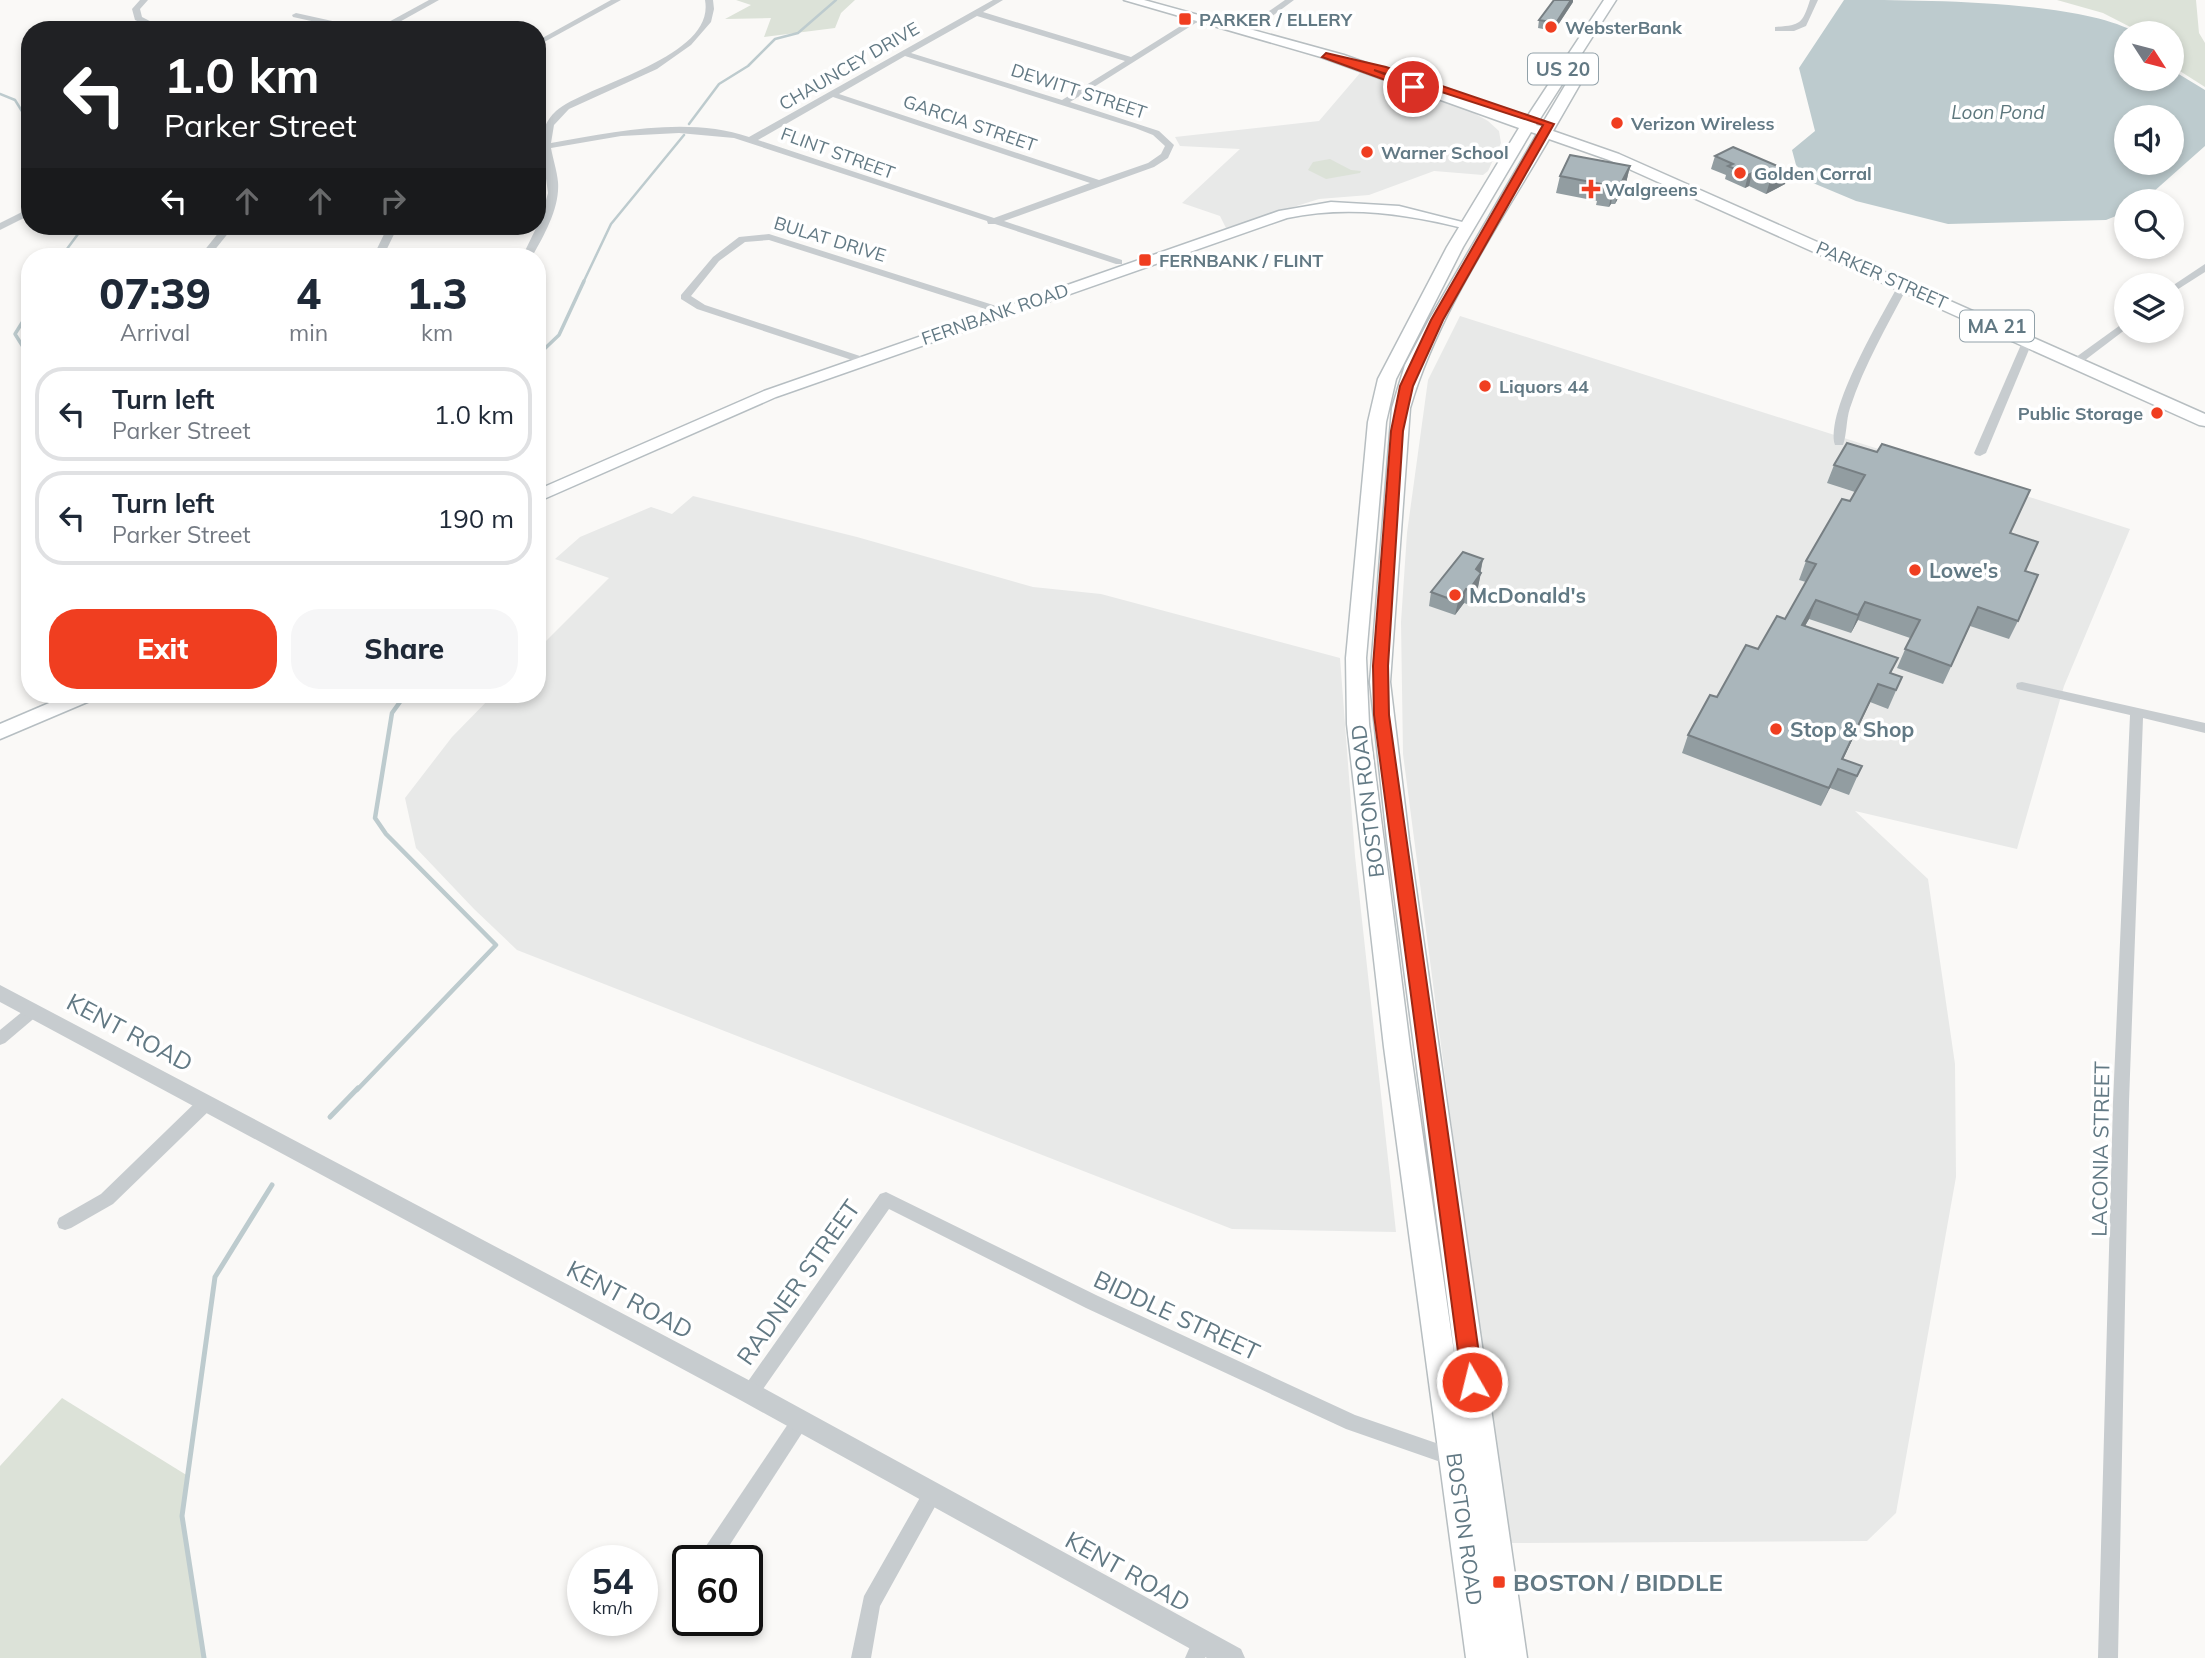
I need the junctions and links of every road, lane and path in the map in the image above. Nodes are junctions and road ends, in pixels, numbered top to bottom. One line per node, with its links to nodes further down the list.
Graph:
1 (144, 0): 14 (street)
2 (435, 0): 16 (street)
3 (617, 0): 19 (street)
4 (709, 0): 31 (street)
5 (999, 0): 11 (street, CHAUNCEY DRIVE)
6 (1130, 0): 13 (main road, PARKER STREET)
7 (1290, 0): 18 (street)
8 (1610, 0): 22 (main road, BOSTON ROAD / US 20)
9 (1624, 0): 25 (main road, BOSTON ROAD / US 20)
10 (1814, 0): 17 (street)
11 (976, 13): 20 (street, CHAUNCEY DRIVE); 21 (street)
12 (296, 15): 15 (street)
13 (1198, 19): 18 (main road, PARKER STREET); 21 (street)
14 (146, 21)
15 (323, 21)
16 (394, 21)
17 (1778, 29)
18 (1245, 32): 24 (main road, PARKER STREET)
19 (546, 39)
20 (904, 52): 23 (street, CHAUNCEY DRIVE); 27 (street, DEWITT STREET)
21 (1132, 60): 27 (street)
22 (1558, 78): 26 (main road); 29 (main road, BOSTON ROAD / US 20)
23 (832, 94): 32 (street, CHAUNCEY DRIVE); 39 (street, GARCIA STREET)
24 (1465, 100): 28 (main road); 29 (main road, PARKER STREET); 37 (main road)
25 (1563, 100): 30 (main road, BOSTON ROAD / US 20); 34 (main road)
26 (1526, 102)
27 (1063, 103): 39 (street, DEWITT STREET)
28 (1510, 104)
29 (1529, 121): 30 (main road, PARKER STREET / MA 21); 37 (main road, BOSTON ROAD / US 20)
30 (1547, 127): 34 (main road, PARKER STREET / MA 21); 35 (main road, BOSTON ROAD / US 20); 36 (main road, PARKER STREET / MA 21)
31 (546, 135)
32 (752, 139): 33 (street, FLINT STREET); 42 (street, FLINT STREET)
33 (546, 146)
34 (1630, 153): 45 (main road, PARKER STREET / MA 21)
35 (1531, 156): 36 (main road); 79 (main road, BOSTON ROAD / US 20)
36 (1614, 157): 45 (main road, PARKER STREET / MA 21)
37 (1506, 160): 43 (main road, BOSTON ROAD / US 20)
38 (546, 164): 40 (street)
39 (1098, 183): 42 (street, DEWITT STREET)
40 (546, 215)
41 (21, 216): 44 (street)
42 (991, 222): 46 (street, FLINT STREET)
43 (1467, 225): 50 (main road, FERNBANK ROAD); 72 (main road, BOSTON ROAD / US 20)
44 (0, 226)
45 (1788, 233): 49 (main road, PARKER STREET / MA 21)
46 (1119, 262)
47 (2205, 267): 48 (street)
48 (2184, 282)
49 (1904, 284): 52 (main road, PARKER STREET / MA 21); 56 (street)
50 (1005, 312): 53 (main road, FERNBANK ROAD); 53 (street, BULAT DRIVE)
51 (2114, 333): 54 (street)
52 (2028, 340): 54 (main road, PARKER STREET / MA 21); 57 (street)
53 (862, 360): 58 (main road, FERNBANK ROAD)
54 (2076, 362): 55 (main road, PARKER STREET / MA 21)
55 (2205, 421)
56 (1839, 443)
57 (1980, 453)
58 (546, 492)
59 (2022, 685): 61 (street)
60 (67, 703): 63 (main road)
61 (2137, 712): 62 (street); 81 (street, LACONIA STREET)
62 (2205, 728)
63 (0, 732)
64 (0, 993): 65 (street, KENT ROAD)
65 (33, 1010): 66 (street); 67 (street, KENT ROAD)
66 (0, 1039)
67 (206, 1103): 69 (street); 70 (street, KENT ROAD)
68 (886, 1199): 70 (street, RADNER STREET); 72 (street, BIDDLE STREET)
69 (65, 1223)
70 (750, 1393): 71 (street, KENT ROAD)
71 (800, 1421): 73 (street, KENT ROAD); 74 (street)
72 (1455, 1458): 78 (main road, BOSTON ROAD / US 20)
73 (933, 1494): 75 (street, KENT ROAD); 76 (street)
74 (718, 1545)
75 (1198, 1650): 77 (street, KENT ROAD)
76 (861, 1658)
77 (1232, 1658)
78 (1482, 1658)
79 (1511, 1658): 80 (street)
80 (1531, 1658)
81 (2108, 1658)

